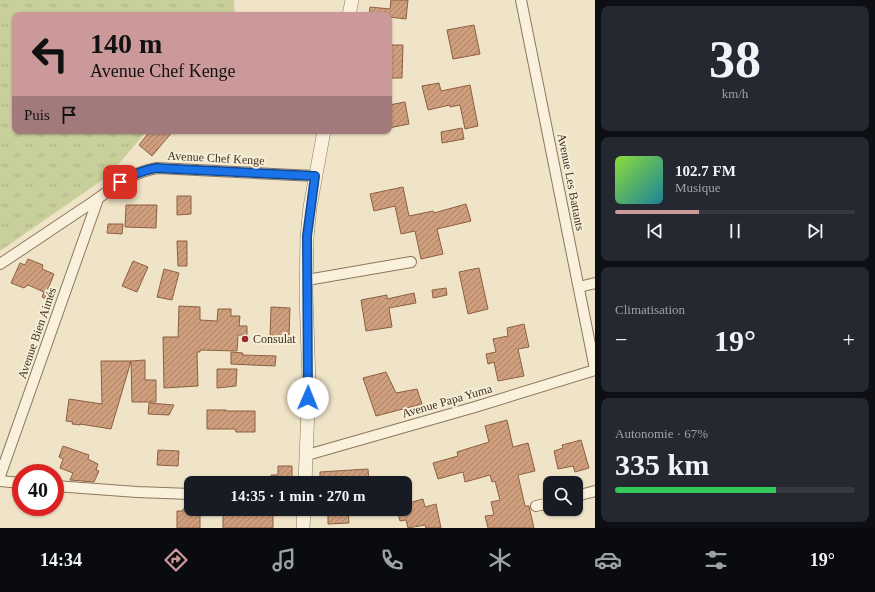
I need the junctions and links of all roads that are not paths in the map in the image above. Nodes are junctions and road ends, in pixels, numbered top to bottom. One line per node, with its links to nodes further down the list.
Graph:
1 (352, 0): 3 (street)
2 (521, 0): 11 (street, Avenue Les Battants)
3 (350, 12)
4 (323, 134): 5 (street)
5 (315, 176): 6 (street, Avenue Chef Kenge); 9 (street)
6 (98, 199): 8 (street, Avenue Chef Kenge); 14 (street, Avenue Bien Aimés)
7 (411, 262): 9 (street)
8 (0, 264)
9 (307, 280): 13 (street)
10 (595, 283): 11 (street)
11 (579, 287): 12 (street, Avenue Les Battants)
12 (595, 370): 13 (street, Avenue Papa Yuma)
13 (306, 455): 15 (street)
14 (0, 476)
15 (305, 476)
16 (0, 481): 17 (street)
17 (12, 482)
18 (64, 487): 20 (street)
19 (595, 491): 21 (street)
20 (184, 494)
21 (583, 494)
22 (543, 504): 23 (street)
23 (536, 506)
24 (304, 516): 25 (street)
25 (303, 528)

